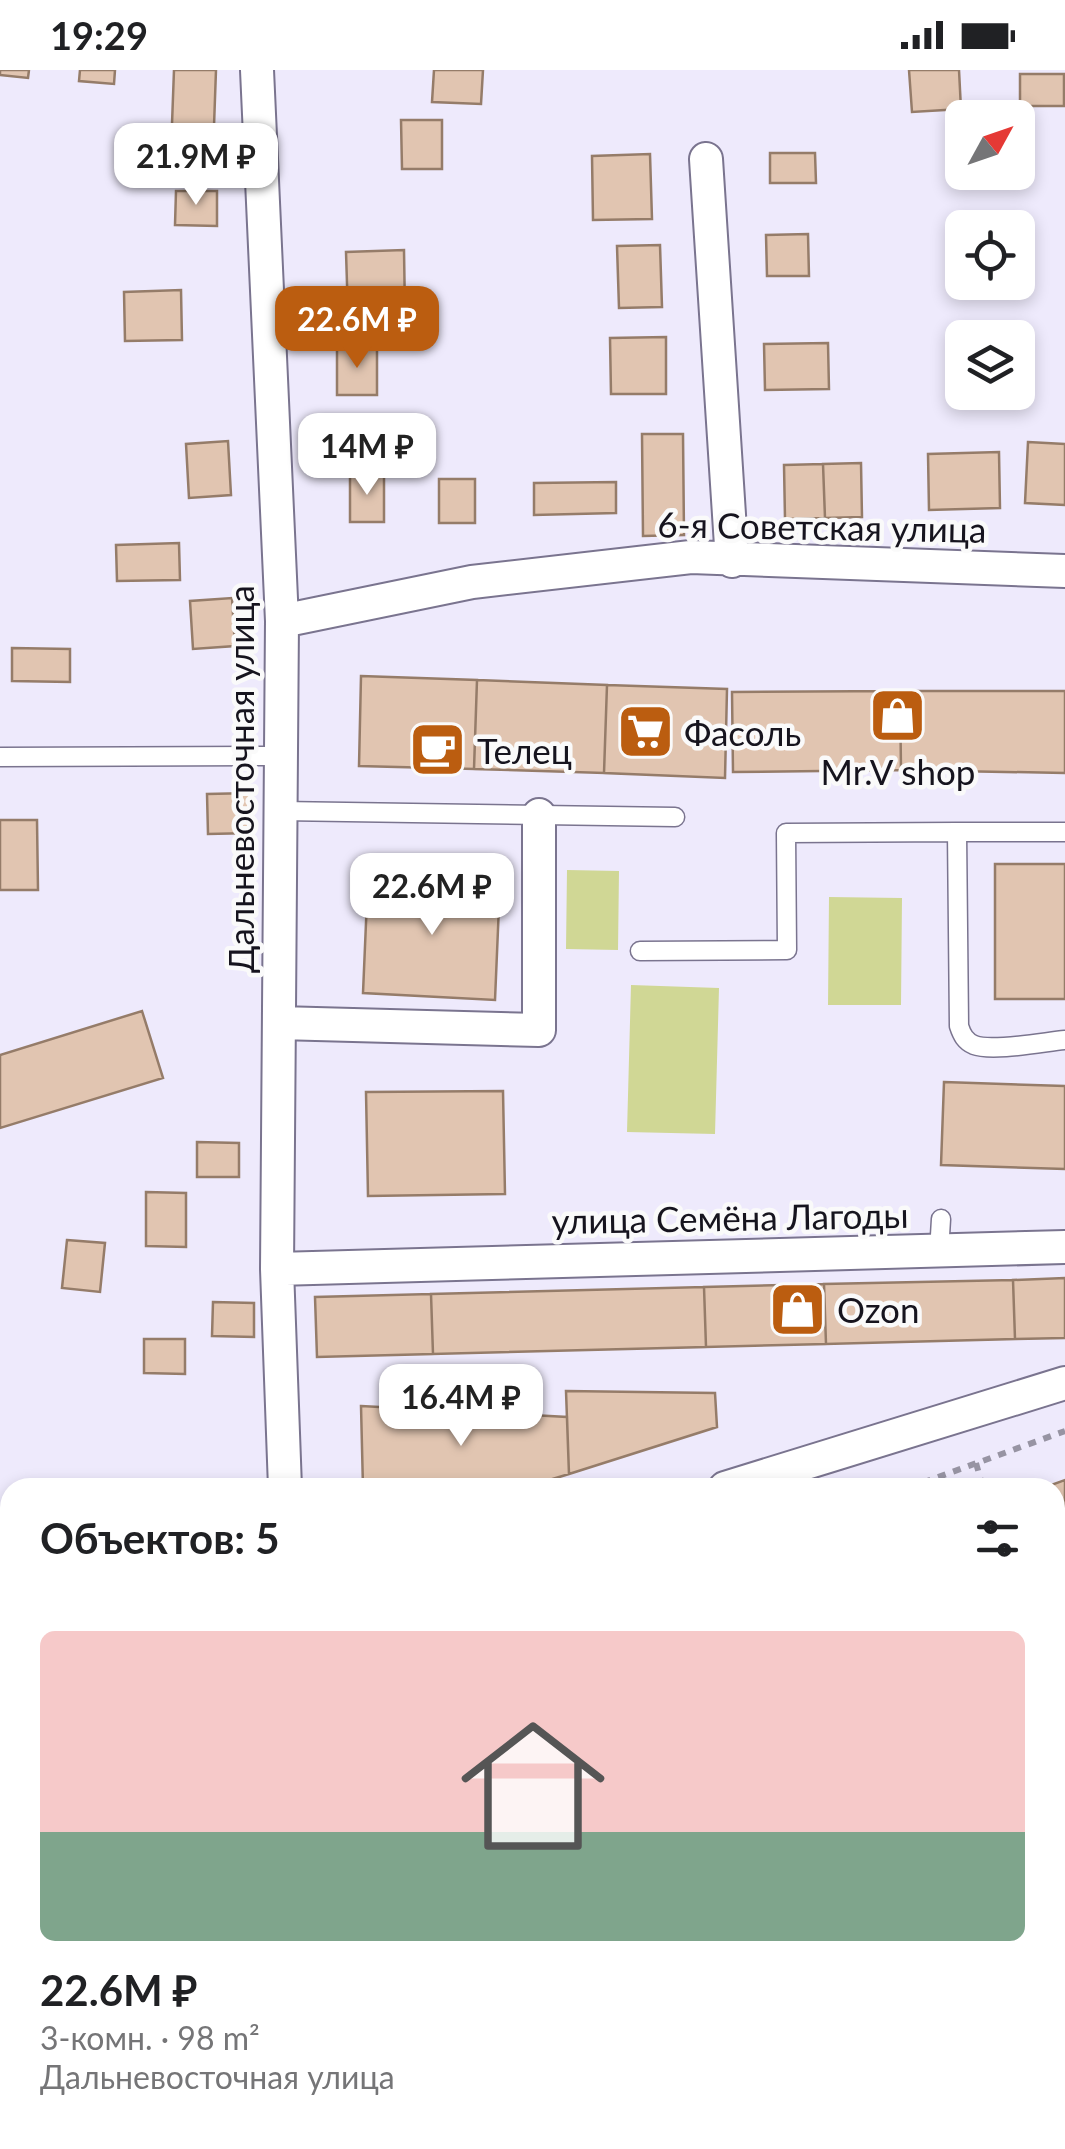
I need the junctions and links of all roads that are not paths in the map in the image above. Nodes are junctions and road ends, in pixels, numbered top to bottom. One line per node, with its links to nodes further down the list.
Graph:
1 (257, 70): 5 (street, Дальневосточная улица)
2 (706, 159): 3 (street)
3 (732, 561): 4 (street, 6-я Советская улица); 5 (street, 6-я Советская улица)
4 (1065, 571)
5 (282, 621): 6 (street, Дальневосточная улица)
6 (280, 756): 7 (lane); 8 (street, Дальневосточная улица)
7 (0, 757)
8 (281, 811): 9 (lane); 14 (street, Дальневосточная улица)
9 (540, 815): 10 (lane); 14 (street)
10 (675, 817)
11 (957, 832): 12 (lane); 13 (lane); 15 (lane)
12 (1065, 832)
13 (640, 951)
14 (279, 1023): 19 (street, Дальневосточная улица)
15 (1065, 1040)
16 (941, 1218): 18 (lane)
17 (1065, 1247): 18 (street, улица Семёна Лагоды)
18 (939, 1252): 19 (street, улица Семёна Лагоды)
19 (277, 1269): 21 (street, Дальневосточная улица)
20 (1065, 1382): 22 (street)
21 (285, 1478)
22 (757, 1478)

